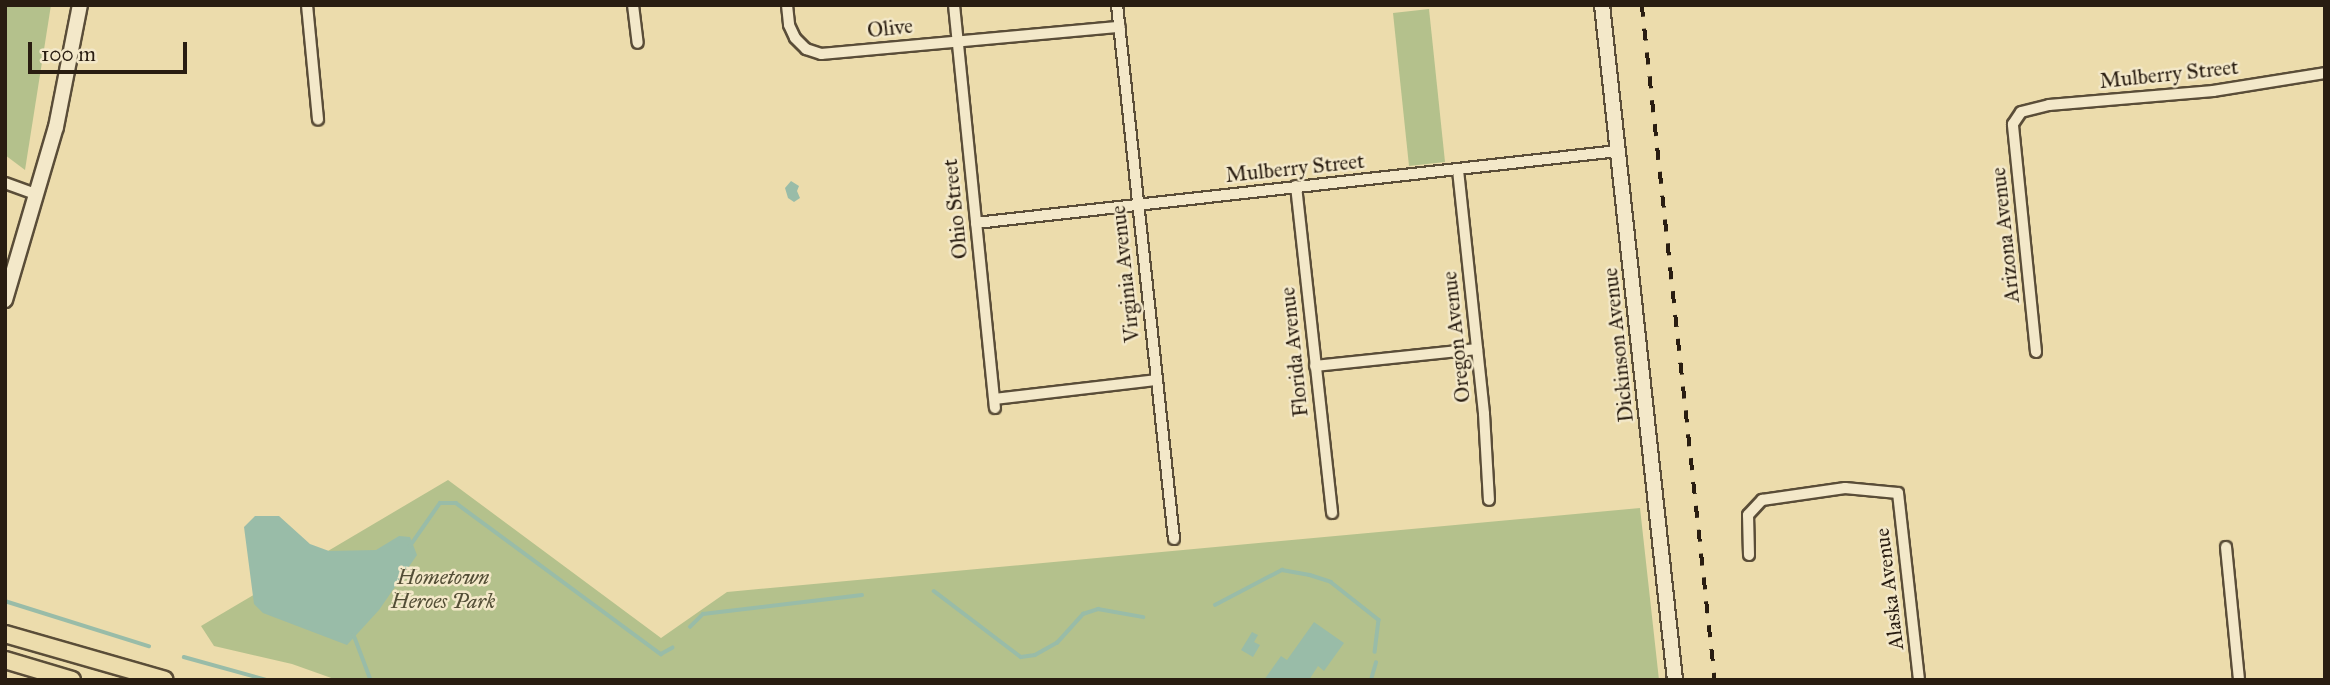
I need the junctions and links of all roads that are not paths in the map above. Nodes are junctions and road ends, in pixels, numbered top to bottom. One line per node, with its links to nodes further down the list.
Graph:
1 (80, 5): 18 (street)
2 (307, 5): 13 (street)
3 (633, 5): 10 (street)
4 (787, 5): 9 (street, Olive)
5 (954, 5): 9 (street, Ohio Street)
6 (1118, 5): 8 (street, Virginia Avenue)
7 (1602, 5): 14 (street, Dickinson Avenue)
8 (1120, 27): 9 (street, Olive); 19 (street, Virginia Avenue)
9 (957, 40): 20 (street, Ohio Street)
10 (638, 43)
11 (2325, 73): 12 (street, Mulberry Street)
12 (2019, 115): 23 (street, Arizona Avenue)
13 (318, 119)
14 (1618, 151): 15 (street, Mulberry Street); 37 (street, Dickinson Avenue)
15 (1458, 170): 17 (street, Mulberry Street); 22 (street, Oregon Avenue)
16 (5, 183): 18 (street)
17 (1296, 186): 19 (street, Mulberry Street); 24 (street, Florida Avenue)
18 (36, 194): 21 (street)
19 (1137, 205): 20 (street, Mulberry Street); 25 (street, Virginia Avenue)
20 (976, 223): 25 (street, Ohio Street)
21 (5, 300)
22 (1476, 349): 24 (street); 26 (street, Oregon Avenue)
23 (2036, 352)
24 (1315, 366): 27 (street, Florida Avenue)
25 (1157, 380): 28 (street, Virginia Avenue)
26 (1489, 500)
27 (1332, 513)
28 (1174, 539)
29 (2226, 547): 39 (street)
30 (1749, 555): 38 (street, Alaska Avenue)
31 (5, 624): 33 (main road)
32 (5, 634): 33 (main road)
33 (45, 645): 36 (main road)
34 (5, 660): 35 (main road)
35 (72, 680)
36 (164, 680)
37 (1675, 680)
38 (1919, 680)
39 (2239, 680)

